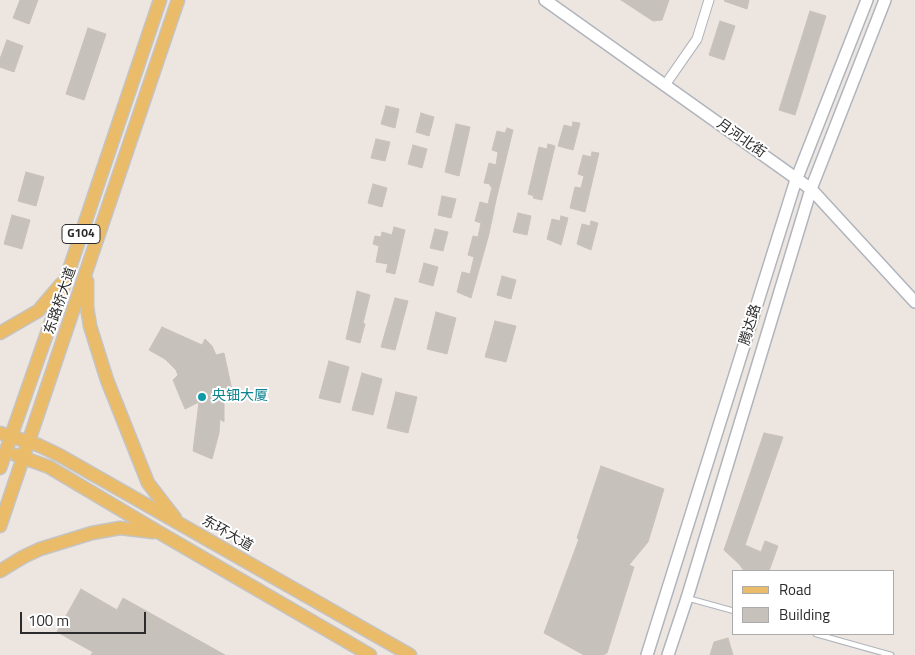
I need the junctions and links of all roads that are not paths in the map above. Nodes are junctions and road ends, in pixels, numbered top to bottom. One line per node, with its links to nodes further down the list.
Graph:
1 (160, 0): 11 (main road, 东路桥大道 / G104)
2 (178, 0): 10 (main road, 东路桥大道 / G104)
3 (545, 0): 7 (main road, 月河北街)
4 (709, 0): 7 (street)
5 (867, 0): 8 (main road, 腾达路)
6 (885, 0): 9 (main road, 腾达路)
7 (665, 85): 8 (main road, 月河北街)
8 (797, 179): 9 (main road, 月河北街); 28 (main road, 腾达路)
9 (811, 188): 12 (main road, 月河北街); 23 (main road, 腾达路)
10 (88, 268): 15 (main road, 东路桥大道); 19 (main road)
11 (67, 276): 13 (main road); 14 (main road, 东路桥大道 / G104)
12 (915, 302)
13 (0, 333)
14 (6, 435): 15 (main road, 东环大道); 16 (main road, 东路桥大道 / G104)
15 (29, 442): 17 (main road, 东路桥大道); 19 (main road, 东环大道)
16 (3, 451): 17 (main road); 18 (main road, 东路桥大道 / G104)
17 (24, 458): 20 (main road, 东路桥大道); 21 (main road)
18 (0, 467)
19 (180, 524): 27 (main road, 东环大道)
20 (0, 526)
21 (160, 533): 22 (main road); 26 (main road)
22 (0, 571)
23 (687, 598): 24 (lane); 29 (main road, 腾达路)
24 (732, 610)
25 (820, 635): 30 (lane)
26 (370, 655)
27 (410, 655)
28 (647, 655)
29 (668, 655)
30 (891, 655)

